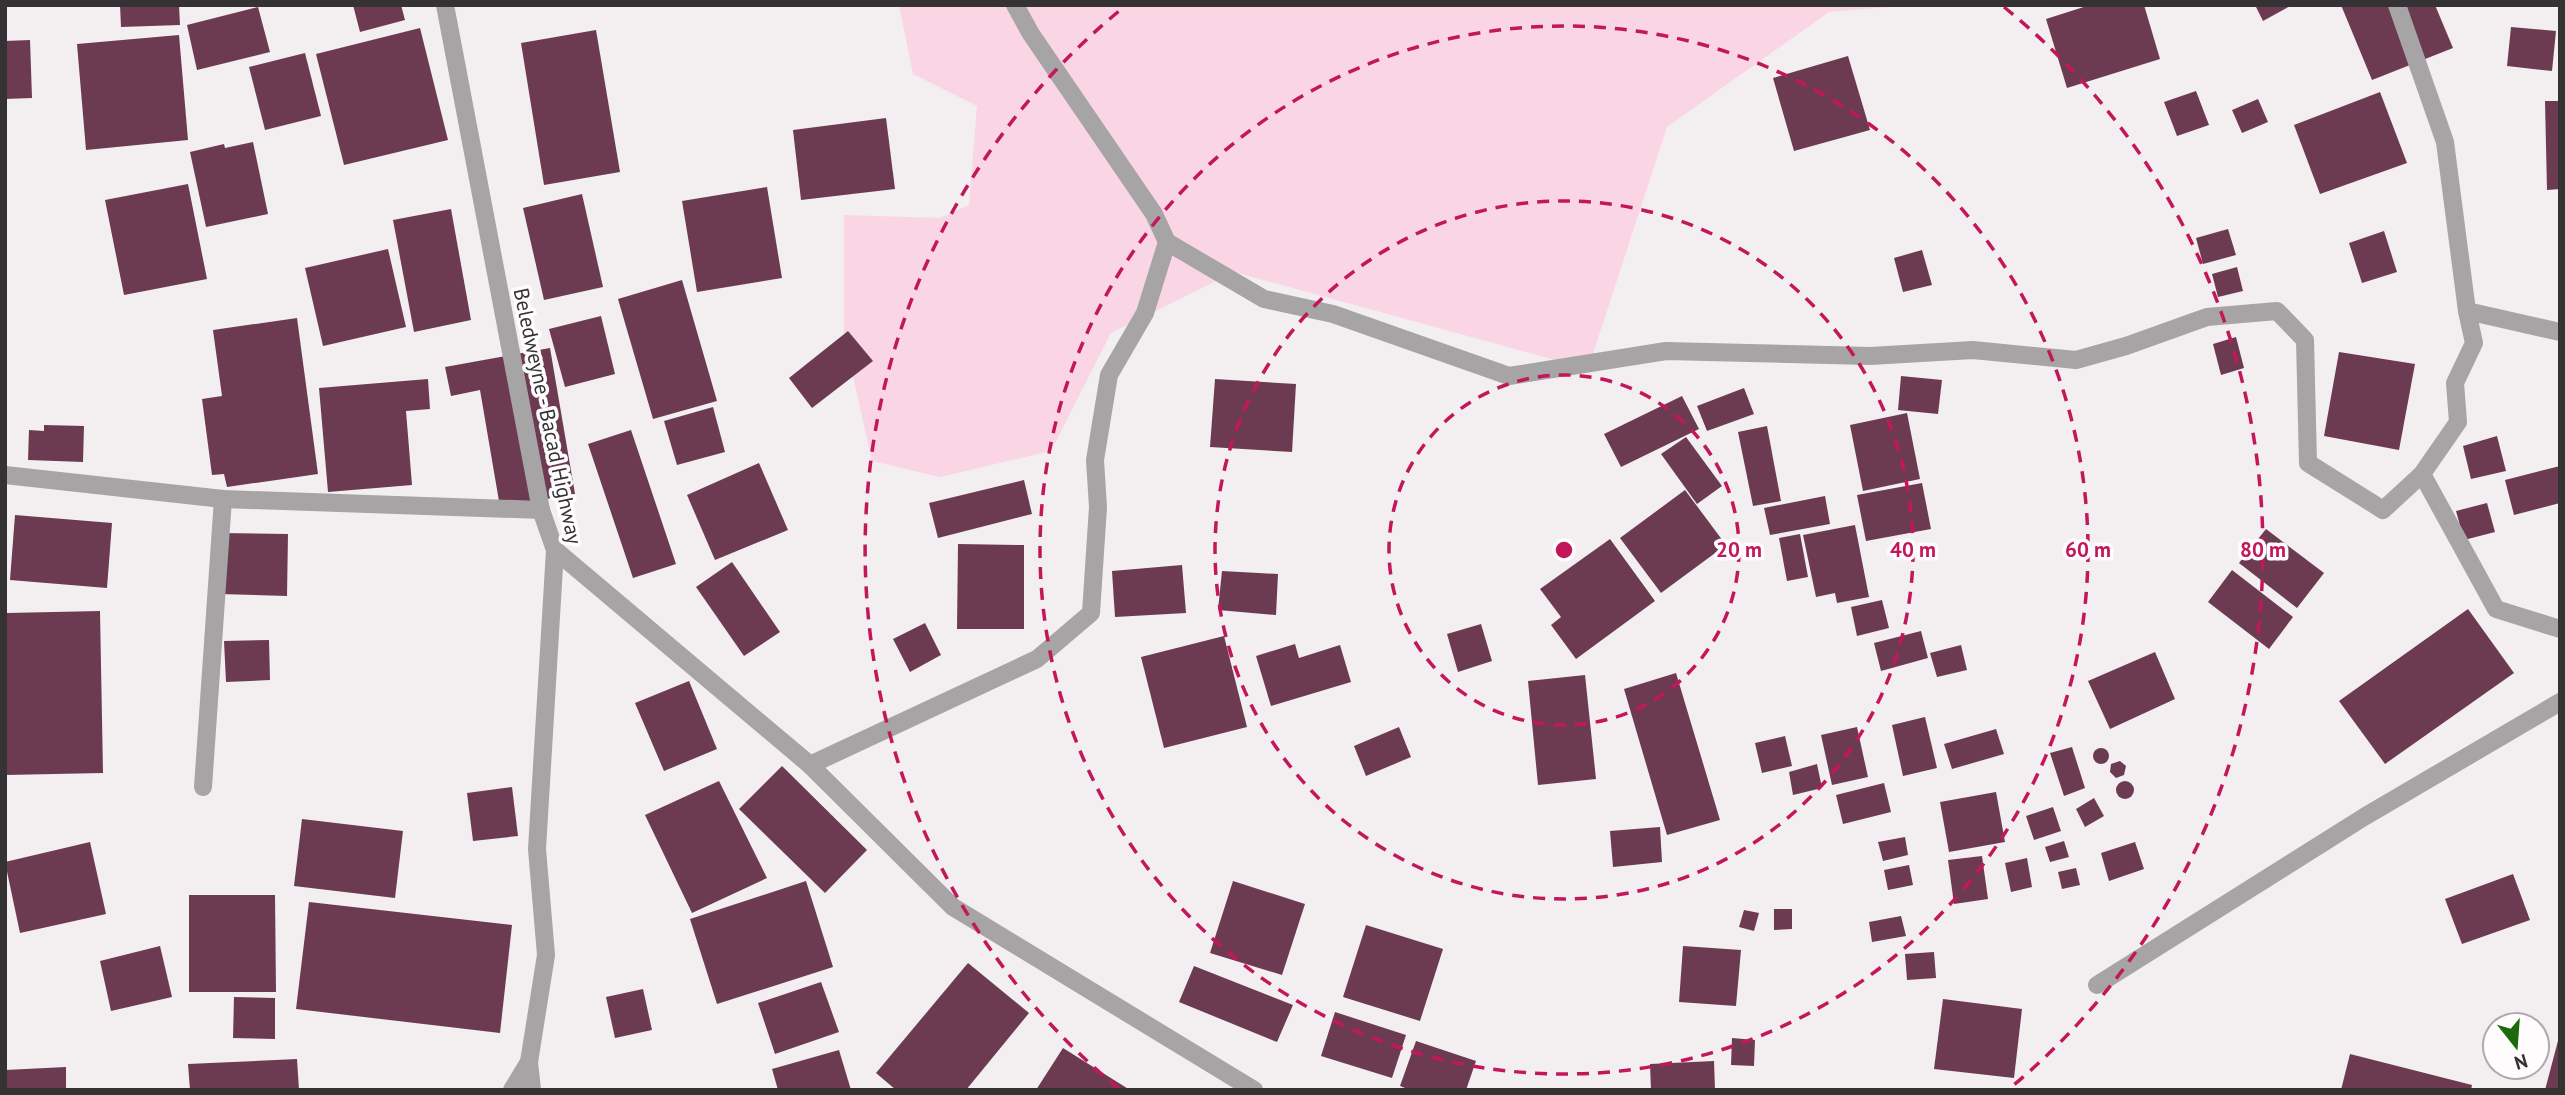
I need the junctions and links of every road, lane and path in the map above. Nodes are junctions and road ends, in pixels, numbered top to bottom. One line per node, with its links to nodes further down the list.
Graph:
1 (444, 5): 10 (street, Beledweyne - Bacad Highway)
2 (1015, 5): 4 (street)
3 (2397, 5): 5 (street)
4 (1167, 242): 7 (street); 14 (street)
5 (2467, 311): 6 (street); 7 (street)
6 (2560, 332)
7 (2422, 474): 12 (street)
8 (5, 475): 9 (street)
9 (223, 499): 10 (street); 15 (street)
10 (541, 510): 11 (street, Beledweyne - Bacad Highway)
11 (555, 550): 14 (street); 17 (street, Beledweyne - Bacad Highway)
12 (2560, 629)
13 (2560, 702): 16 (street)
14 (810, 765): 20 (street)
15 (203, 787)
16 (2097, 985)
17 (529, 1062): 18 (street); 19 (street, Beledweyne - Bacad Highway)
18 (512, 1090)
19 (532, 1090)
20 (1255, 1090)

